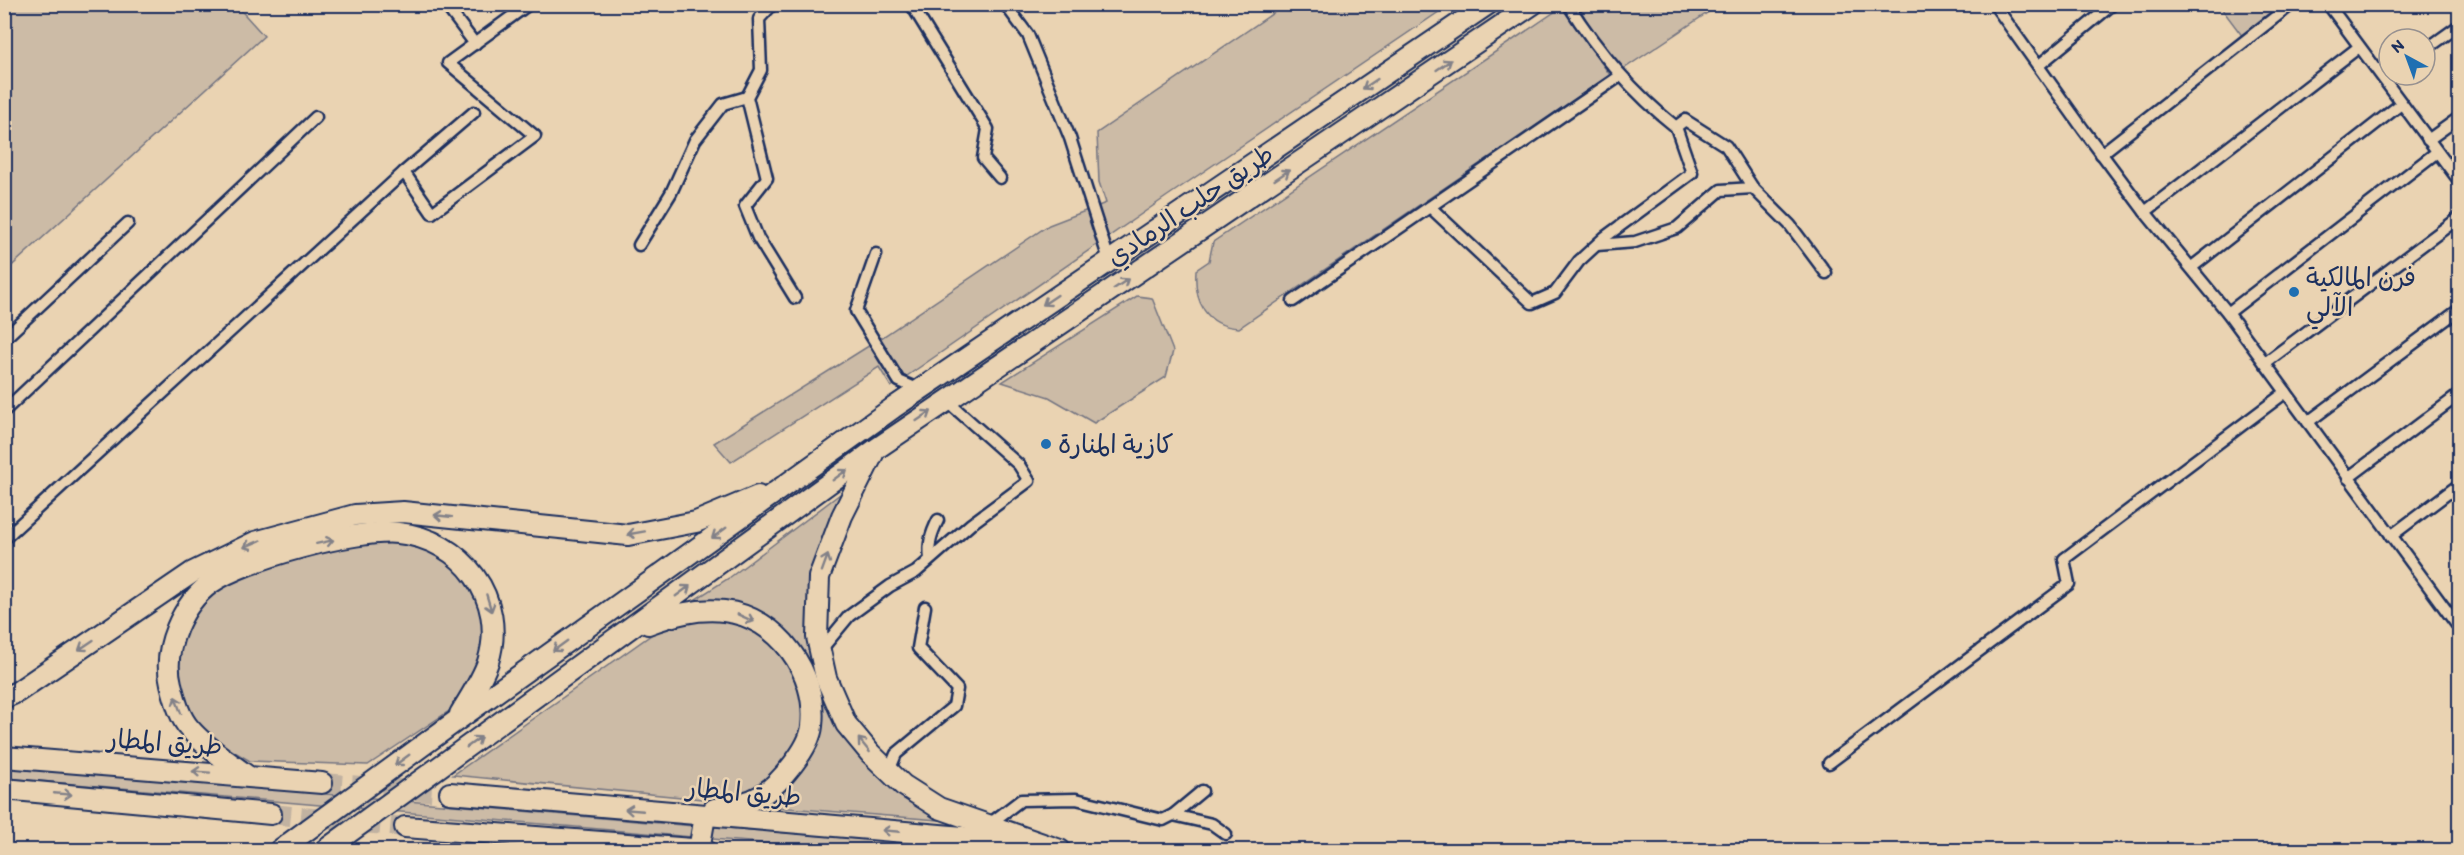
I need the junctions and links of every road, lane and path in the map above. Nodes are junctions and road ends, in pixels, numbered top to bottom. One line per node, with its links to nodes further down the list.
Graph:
1 (445, 4): 15 (street)
2 (529, 4): 15 (street)
3 (773, 4): 21 (street)
4 (910, 4): 31 (street)
5 (1005, 4): 41 (street)
6 (1488, 4): 41 (highway, طريق حلب الرمادي, one-way to 41)
7 (1533, 4): 53 (highway, طريق حلب الرمادي, one-way to 7)
8 (1568, 4): 19 (street)
9 (1994, 4): 17 (street)
10 (2113, 4): 17 (street)
11 (2292, 4): 29 (street)
12 (2328, 4): 16 (street)
13 (2460, 25): 14 (street)
14 (2437, 41)
15 (475, 44): 30 (street)
16 (2359, 47): 18 (street); 35 (street)
17 (2038, 66): 29 (street)
18 (2377, 66)
19 (1620, 76): 26 (street); 34 (street)
20 (2393, 87): 22 (street)
21 (747, 97): 39 (street); 44 (street)
22 (2402, 104): 27 (street); 42 (street)
23 (474, 112): 30 (street)
24 (316, 117): 55 (street)
25 (2460, 117): 27 (street)
26 (1676, 127): 33 (street); 38 (street)
27 (2428, 140): 28 (street)
28 (2437, 152): 32 (street); 47 (street)
29 (2101, 154): 35 (street)
30 (404, 172): 62 (street)
31 (1000, 178)
32 (2460, 182)
33 (1753, 188): 38 (street); 43 (street)
34 (1430, 207): 38 (street); 45 (street)
35 (2145, 212): 42 (street)
36 (2460, 217): 49 (street)
37 (128, 223): 48 (street)
38 (1597, 245)
39 (639, 246)
40 (876, 254): 50 (street)
41 (1104, 264): 50 (highway, طريق حلب الرمادي, one-way to 50)
42 (2192, 267): 47 (street)
43 (1826, 273)
44 (795, 298)
45 (1293, 301)
46 (2460, 309): 56 (street)
47 (2228, 313): 49 (street)
48 (4, 339)
49 (2265, 363): 51 (street)
50 (920, 390): 54 (highway, طريق حلب الرمادي)
51 (2286, 392): 56 (street); 71 (street)
52 (2460, 394): 58 (street)
53 (947, 401): 57 (highway, طريق حلب الرمادي, one-way to 53); 63 (street)
54 (893, 408): 68 (highway, one-way to 68); 69 (highway, one-way to 69)
55 (4, 411)
56 (2308, 422): 58 (street)
57 (876, 449): 66 (highway, طريق حلب الرمادي, one-way to 57); 67 (highway, one-way to 57)
58 (2348, 478): 61 (street)
59 (2460, 484): 61 (street)
60 (938, 520): 63 (street)
61 (2391, 536): 65 (street)
62 (4, 539)
63 (930, 559): 67 (street)
64 (925, 608): 72 (street)
65 (2460, 629)
66 (628, 631): 79 (highway, one-way to 79); 87 (highway, طريق حلب الرمادي, one-way to 66)
67 (820, 651): 72 (highway, one-way to 67)
68 (4, 698)
69 (456, 721): 73 (highway, one-way to 69); 86 (highway, one-way to 86)
70 (4, 757): 73 (highway, طريق المطار, one-way to 70)
71 (1828, 763)
72 (889, 771): 82 (highway)
73 (246, 775): 74 (highway, طريق المطار)
74 (322, 783)
75 (4, 789): 78 (highway, one-way to 78)
76 (1202, 791): 80 (street)
77 (450, 793): 79 (highway, طريق المطار, one-way to 77)
78 (271, 814)
79 (680, 814): 81 (highway, طريق المطار)
80 (1173, 815): 82 (street); 85 (street)
81 (705, 816): 89 (highway); 91 (highway, طريق المطار, one-way to 81)
82 (987, 825): 92 (highway)
83 (405, 826): 84 (highway)
84 (488, 834): 88 (highway); 89 (highway)
85 (1226, 834)
86 (280, 850)
87 (325, 850)
88 (511, 850)
89 (699, 850): 90 (highway)
90 (705, 850)
91 (1032, 850)
92 (1060, 850)

